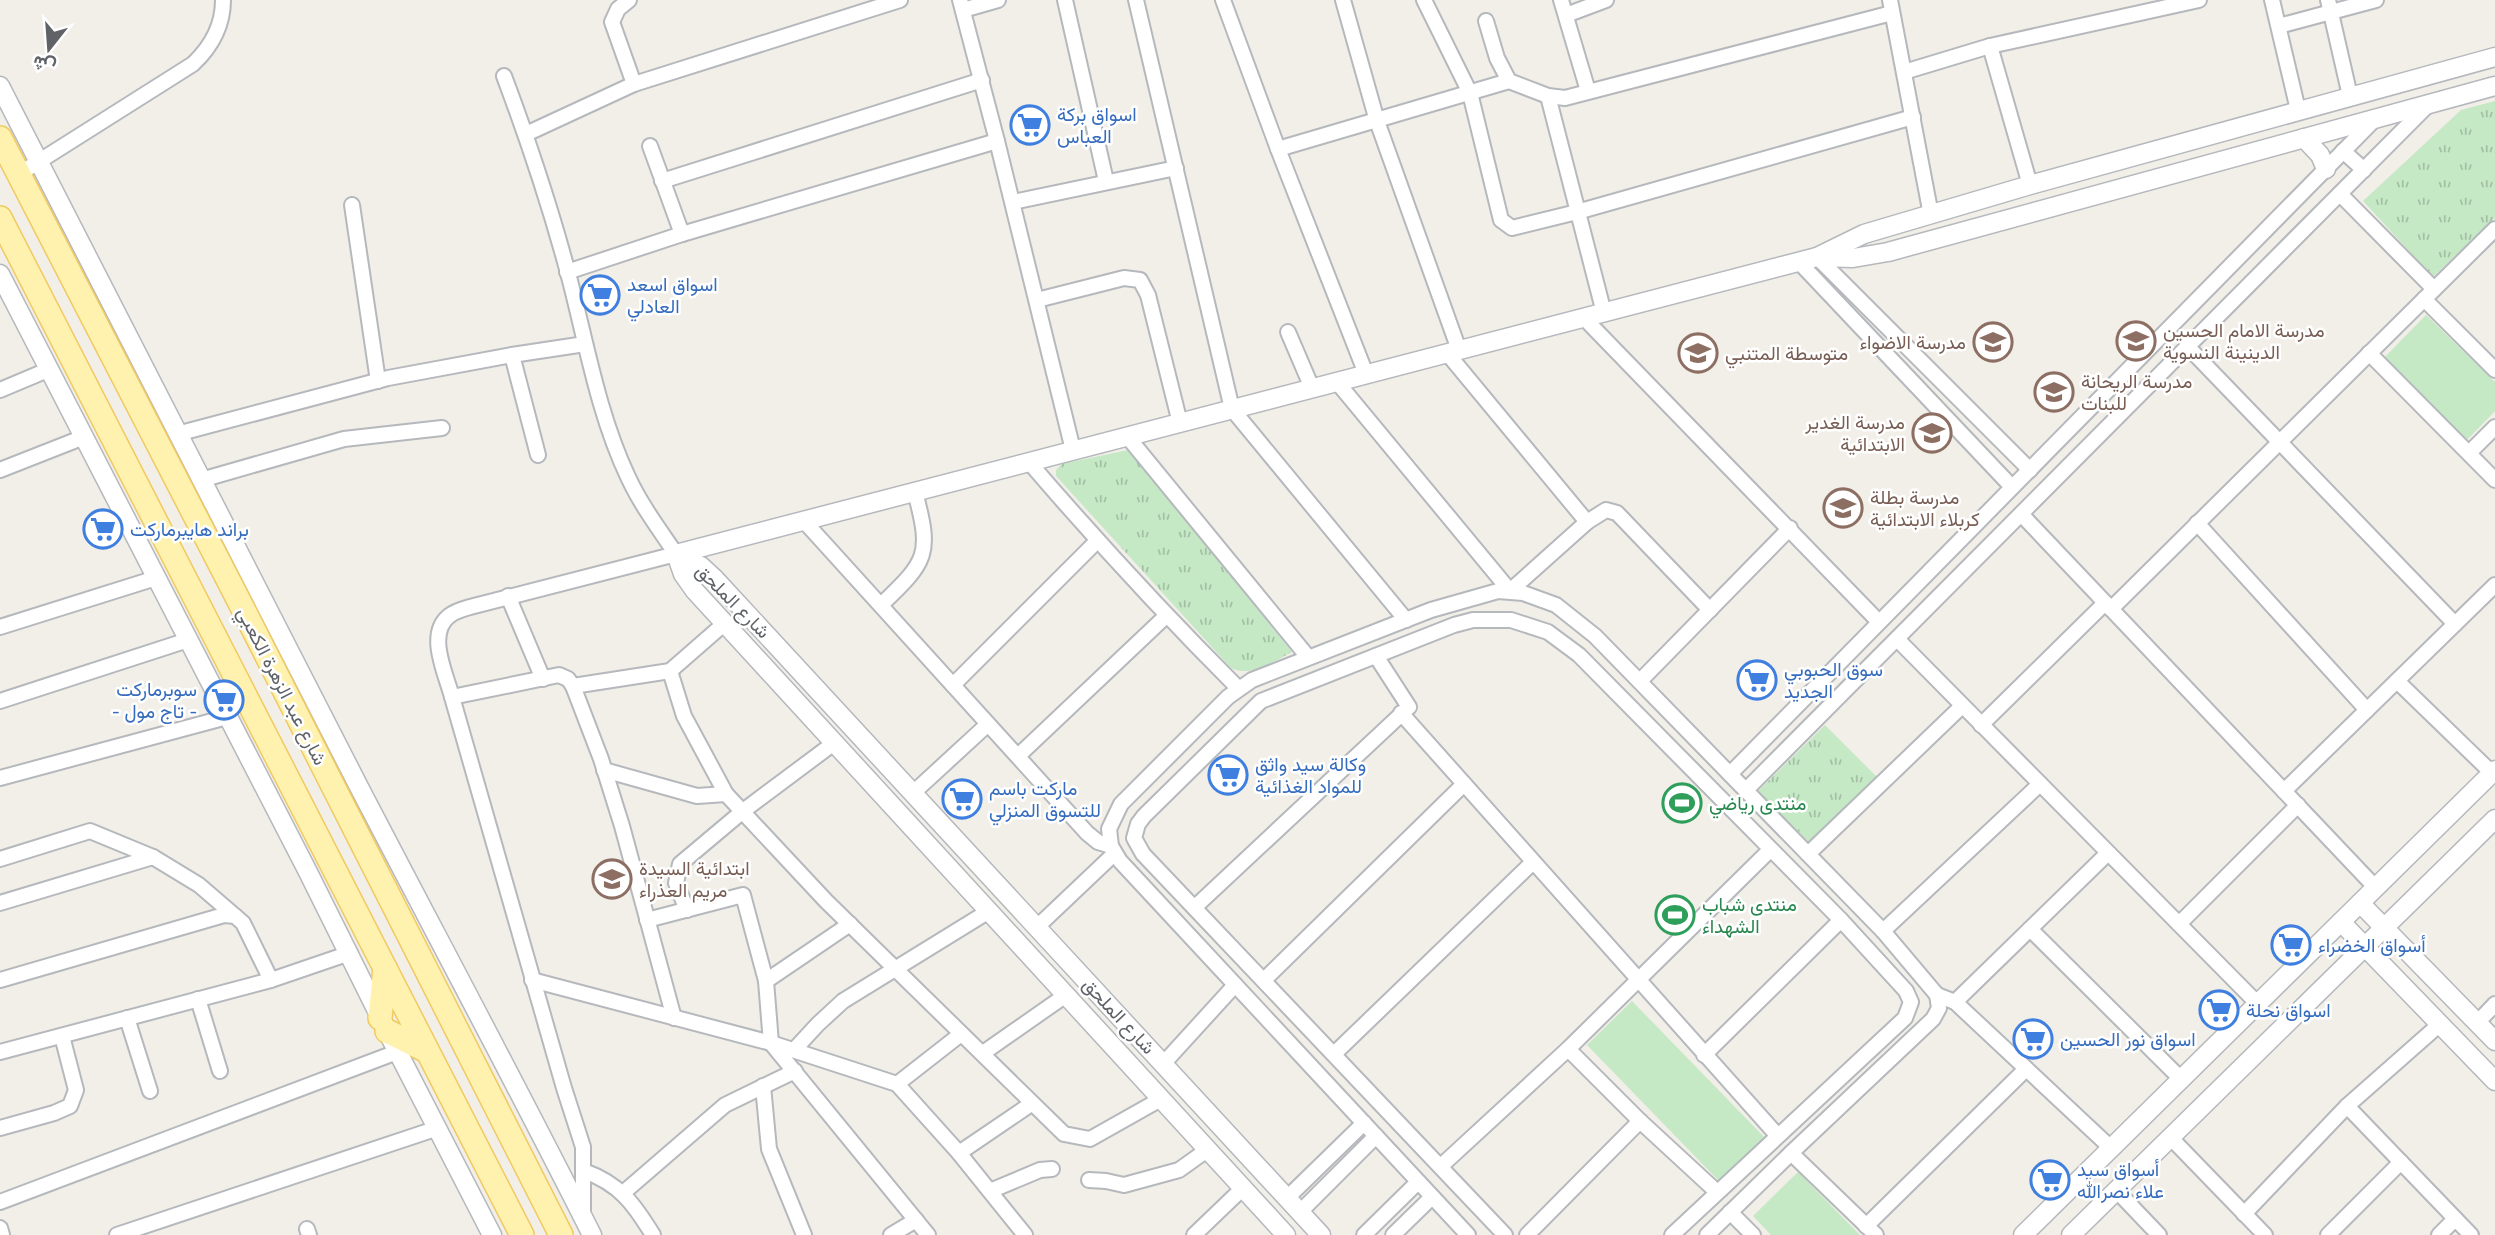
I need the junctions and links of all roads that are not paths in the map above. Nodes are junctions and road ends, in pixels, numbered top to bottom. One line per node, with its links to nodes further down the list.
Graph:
1 (223, 0): 46 (street)
2 (629, 0): 27 (street)
3 (900, 0): 27 (street)
4 (998, 0): 15 (street)
5 (1065, 0): 52 (street)
6 (1136, 0): 47 (street)
7 (1223, 0): 44 (street)
8 (1343, 0): 38 (street)
9 (1424, 0): 31 (street)
10 (1561, 0): 18 (street)
11 (1606, 0): 18 (street)
12 (2199, 0): 21 (street)
13 (2272, 0): 20 (street)
14 (2376, 0): 17 (street)
15 (961, 5): 25 (street)
16 (1891, 6): 23 (street); 30 (street)
17 (2329, 6): 20 (street); 33 (street)
18 (1566, 15): 30 (street)
19 (1486, 21): 26 (street)
20 (2278, 26): 35 (street)
21 (1990, 46): 23 (street); 53 (street)
22 (2495, 57): 33 (street)
23 (1904, 72): 36 (street)
24 (504, 76): 39 (street)
25 (982, 80): 42 (street); 51 (street)
26 (1508, 81): 31 (street); 32 (street)
27 (634, 84): 39 (street)
28 (0, 86): 46 (street)
29 (2495, 86): 34 (street)
30 (1588, 91): 32 (street)
31 (1469, 93): 38 (street); 57 (street)
32 (1548, 96): 57 (street)
33 (2350, 96): 35 (street)
34 (2429, 104): 37 (street); 49 (street)
35 (2298, 110): 53 (street)
36 (1913, 117): 57 (street); 58 (street)
37 (2376, 118): 41 (street); 45 (street)
38 (1377, 121): 44 (street); 73 (street)
39 (526, 134): 64 (street)
40 (0, 138): 50 (main road, شارع عبد الزهرة الكعبي)
41 (2304, 138): 48 (street); 62 (street)
42 (998, 141): 55 (street); 61 (street)
43 (650, 146): 51 (street)
44 (1278, 149): 78 (street)
45 (2343, 152): 48 (street); 49 (street)
46 (39, 162): 50 (street); 87 (street)
47 (1176, 168): 52 (street); 83 (street)
48 (2326, 169): 96 (street)
49 (2364, 170): 54 (street)
50 (19, 174): 112 (main road, شارع عبد الزهرة الكعبي)
51 (662, 181): 61 (street)
52 (1106, 181): 55 (street)
53 (2030, 186): 58 (street)
54 (2340, 194): 66 (street); 72 (street)
55 (1013, 202): 67 (street)
56 (352, 205): 79 (street)
57 (1577, 212): 68 (street)
58 (1931, 215): 62 (street)
59 (0, 218): 117 (main road, شارع عبد الزهرة الكعبي)
60 (2495, 229): 66 (street)
61 (682, 234): 64 (street)
62 (1817, 257): 63 (street); 96 (street)
63 (1799, 262): 68 (street); 99 (street)
64 (568, 272): 71 (street)
65 (0, 276): 76 (street)
66 (2429, 294): 74 (street); 77 (street)
67 (1037, 300): 84 (street); 91 (street)
68 (1604, 313): 69 (street)
69 (1584, 318): 73 (street); 105 (street)
70 (1288, 332): 81 (street)
71 (585, 344): 75 (street); 107 (street)
72 (2188, 347): 90 (street); 101 (street)
73 (1453, 352): 78 (street); 103 (street)
74 (2369, 353): 90 (street); 92 (street)
75 (512, 355): 79 (street); 93 (street)
76 (50, 369): 82 (street); 89 (street)
77 (2495, 370)
78 (1366, 374): 80 (street)
79 (377, 381): 87 (street)
80 (1337, 382): 81 (street); 110 (street)
81 (1312, 388): 83 (street)
82 (0, 390)
83 (1232, 410): 84 (street); 118 (street)
84 (1180, 423): 88 (street)
85 (2495, 427): 92 (street)
86 (442, 428): 97 (street)
87 (177, 434): 97 (street)
88 (1127, 436): 91 (street); 127 (street)
89 (85, 437): 95 (street); 108 (street)
90 (2280, 441): 104 (street); 121 (street)
91 (1073, 450): 94 (street)
92 (2469, 453): 98 (street)
93 (538, 456)
94 (1030, 462): 100 (street); 106 (street)
95 (0, 470)
96 (2030, 470): 99 (street)
97 (201, 480): 266 (street)
98 (2495, 480)
99 (2012, 487): 119 (street)
100 (915, 492): 102 (street); 113 (street)
101 (2021, 514): 114 (street); 123 (street)
102 (804, 521): 107 (street); 113 (street)
103 (1587, 522): 110 (street); 115 (street)
104 (2197, 523): 114 (street); 141 (street)
105 (1790, 528): 115 (street); 119 (street)
106 (1097, 541): 116 (street); 135 (street)
107 (676, 554): 111 (street); 120 (street, شارع الملحق); 158 (street, شارع الملحق)
108 (156, 578): 122 (street); 124 (street)
109 (2495, 585): 121 (street)
110 (1510, 591): 118 (street); 133 (street)
111 (508, 596): 132 (street); 138 (street)
112 (238, 599): 117 (main road); 129 (main road, شارع عبد الزهرة الكعبي)
113 (881, 606): 135 (street)
114 (2108, 606): 146 (street); 157 (street)
115 (1710, 610): 133 (street)
116 (1166, 616): 137 (street); 149 (street)
117 (205, 618): 131 (main road, شارع عبد الزهرة الكعبي)
118 (1405, 620): 125 (street)
119 (1879, 622): 152 (street)
120 (725, 623): 130 (street); 148 (street, شارع الملحق)
121 (2455, 624): 134 (street)
122 (0, 627)
123 (1897, 639): 140 (street); 156 (street)
124 (188, 640): 139 (street); 144 (street)
125 (1348, 642): 127 (street); 128 (street)
126 (1376, 656): 128 (street); 142 (street); 147 (street)
127 (1308, 657): 137 (street)
128 (1359, 663): 173 (street)
129 (273, 667): 131 (main road); 275 (main road, شارع عبد الزهرة الكعبي)
130 (670, 671): 136 (street); 159 (street)
131 (235, 677): 188 (main road, شارع عبد الزهرة الكعبي)
132 (543, 679): 136 (street); 138 (street)
133 (1640, 681): 143 (street)
134 (2397, 681): 141 (street); 151 (street)
135 (953, 685): 145 (street)
136 (573, 686): 150 (street)
137 (1238, 688): 163 (street)
138 (452, 697): 190 (street)
139 (0, 701)
140 (1962, 706): 146 (street); 166 (street)
141 (2367, 710): 157 (street)
142 (1401, 713): 154 (street); 173 (street)
143 (1671, 713): 147 (street); 152 (street)
144 (228, 717): 153 (street); 187 (street)
145 (988, 724): 149 (street); 158 (street)
146 (1981, 725): 155 (street)
147 (1653, 729): 164 (street)
148 (834, 743): 161 (street); 175 (street, شارع الملحق)
149 (1018, 756): 163 (street)
150 (604, 770): 159 (street); 177 (street)
151 (2494, 771): 170 (street)
152 (1730, 774): 156 (street)
153 (0, 778)
154 (1464, 784): 169 (street); 192 (street)
155 (2040, 784): 165 (street); 185 (street)
156 (1746, 790): 166 (street)
157 (2284, 791): 160 (street)
158 (913, 793): 182 (street, شارع الملحق)
159 (726, 794): 161 (street)
160 (2298, 805): 170 (street); 181 (street)
161 (743, 811): 174 (street); 180 (street)
162 (2495, 819): 183 (street)
163 (1112, 850): 182 (street); 196 (street)
164 (1770, 850): 178 (street); 195 (street)
165 (2108, 853): 181 (street); 184 (street)
166 (1808, 854): 185 (street)
167 (153, 857): 168 (street); 171 (street); 176 (street)
168 (0, 859)
169 (1533, 862): 195 (street); 221 (street)
170 (2376, 888): 172 (street)
171 (0, 903)
172 (2360, 903): 179 (street); 183 (street)
173 (1195, 907): 192 (street)
174 (687, 910): 177 (street); 194 (street)
175 (989, 911): 189 (street); 197 (street, شارع الملحق)
176 (235, 916): 191 (street); 193 (street)
177 (647, 920): 205 (street)
178 (1841, 920): 200 (street); 222 (street)
179 (2341, 922): 186 (street); 202 (street)
180 (850, 924): 189 (street); 194 (street)
181 (2179, 924): 202 (street)
182 (1037, 927): 223 (street, شارع الملحق)
183 (2384, 928): 186 (street); 206 (street)
184 (2030, 929): 201 (street); 227 (street)
185 (1883, 931): 198 (street)
186 (2364, 947): 208 (street); 243 (street)
187 (350, 953): 191 (street); 207 (street)
188 (385, 968): 207 (main road); 217 (main road, شارع عبد الزهرة الكعبي)
189 (895, 969): 210 (street); 216 (street)
190 (532, 979): 205 (street); 252 (street)
191 (271, 980): 199 (street)
192 (1264, 980): 209 (street)
193 (0, 981)
194 (766, 981): 213 (street)
195 (1639, 981): 215 (street); 222 (street)
196 (1234, 985): 214 (street); 223 (street)
197 (1066, 995): 220 (street); 232 (street, شارع الملحق)
198 (1937, 995): 200 (street); 201 (street); 247 (street)
199 (198, 999): 204 (street); 225 (street)
200 (1911, 1002): 241 (street)
201 (1955, 1002): 224 (street)
202 (2258, 1004): 227 (street)
203 (2495, 1004): 206 (street)
204 (127, 1018): 211 (street); 231 (street)
205 (674, 1018): 213 (street)
206 (2477, 1023): 212 (street)
207 (384, 1024): 217 (main road); 219 (street)
208 (2440, 1024): 228 (street); 234 (street)
209 (1307, 1026): 214 (street); 221 (street)
210 (961, 1034): 220 (street); 229 (street)
211 (62, 1036): 218 (street); 238 (street)
212 (2495, 1041)
213 (771, 1043): 216 (street); 226 (street)
214 (1289, 1044): 237 (street)
215 (1568, 1049): 236 (street); 250 (street)
216 (794, 1050): 229 (street)
217 (427, 1051): 274 (main road, شارع عبد الزهرة الكعبي)
218 (0, 1052)
219 (397, 1052): 239 (street); 262 (street)
220 (983, 1054): 233 (street)
221 (1334, 1054): 250 (street)
222 (1704, 1055): 241 (street)
223 (1163, 1064): 235 (street, شارع الملحق)
224 (2026, 1069): 245 (street); 270 (street)
225 (220, 1071)
226 (795, 1071): 230 (street); 268 (street)
227 (2181, 1079): 245 (street)
228 (2495, 1081)
229 (897, 1084): 246 (street)
230 (763, 1086): 259 (street); 278 (street)
231 (150, 1091)
232 (1161, 1099): 233 (street); 240 (street, شارع الملحق)
233 (1031, 1104): 246 (street)
234 (2347, 1106): 249 (street); 265 (street)
235 (1212, 1116): 240 (street); 244 (street, شارع الملحق)
236 (1640, 1121): 258 (street); 289 (street)
237 (1364, 1123): 242 (street); 261 (street)
238 (0, 1128)
239 (438, 1128): 271 (street); 273 (street)
240 (1193, 1134): 248 (street, شارع الملحق)
241 (1777, 1135): 258 (street)
242 (1376, 1136): 254 (street); 263 (street)
243 (2170, 1137): 256 (street); 265 (street)
244 (1237, 1144): 248 (street); 261 (street, شارع الملحق)
245 (2111, 1148): 293 (street)
246 (959, 1153): 257 (street)
247 (1791, 1153): 264 (street); 270 (street)
248 (1213, 1155): 253 (street); 255 (street, شارع الملحق)
249 (2400, 1162): 267 (street); 297 (street)
250 (1441, 1167): 288 (street)
251 (1052, 1169): 257 (street)
252 (584, 1171): 259 (street); 266 (street)
253 (1089, 1180)
254 (1418, 1182): 260 (street); 285 (street)
255 (1243, 1188): 282 (street); 283 (street, شارع الملحق)
256 (2116, 1190): 294 (street); 295 (street)
257 (990, 1191): 281 (street)
258 (1717, 1192): 290 (street)
259 (624, 1193): 277 (street)
260 (1432, 1197): 286 (street); 287 (street)
261 (1287, 1198): 263 (street, شارع الملحق)
262 (0, 1202)
263 (1300, 1212): 284 (street, شارع الملحق)
264 (1730, 1212): 291 (street); 292 (street)
265 (2244, 1214): 296 (street)
266 (583, 1218): 276 (street)
267 (2455, 1219): 298 (street); 299 (street)
268 (916, 1220): 279 (street); 280 (street)
269 (0, 1228): 272 (street)
270 (1871, 1230)
271 (486, 1233)
272 (2, 1235)
273 (117, 1235)
274 (522, 1235)
275 (561, 1235)
276 (592, 1235)
277 (653, 1235)
278 (804, 1235)
279 (891, 1235)
280 (928, 1235)
281 (1026, 1235)
282 (1194, 1235)
283 (1286, 1235)
284 (1321, 1235)
285 (1364, 1235)
286 (1393, 1235)
287 (1468, 1235)
288 (1506, 1235)
289 (1527, 1235)
290 (1672, 1235)
291 (1707, 1235)
292 (1753, 1235)
293 (2022, 1235)
294 (2071, 1235)
295 (2159, 1235)
296 (2265, 1235)
297 (2328, 1235)
298 (2439, 1235)
299 (2471, 1235)

